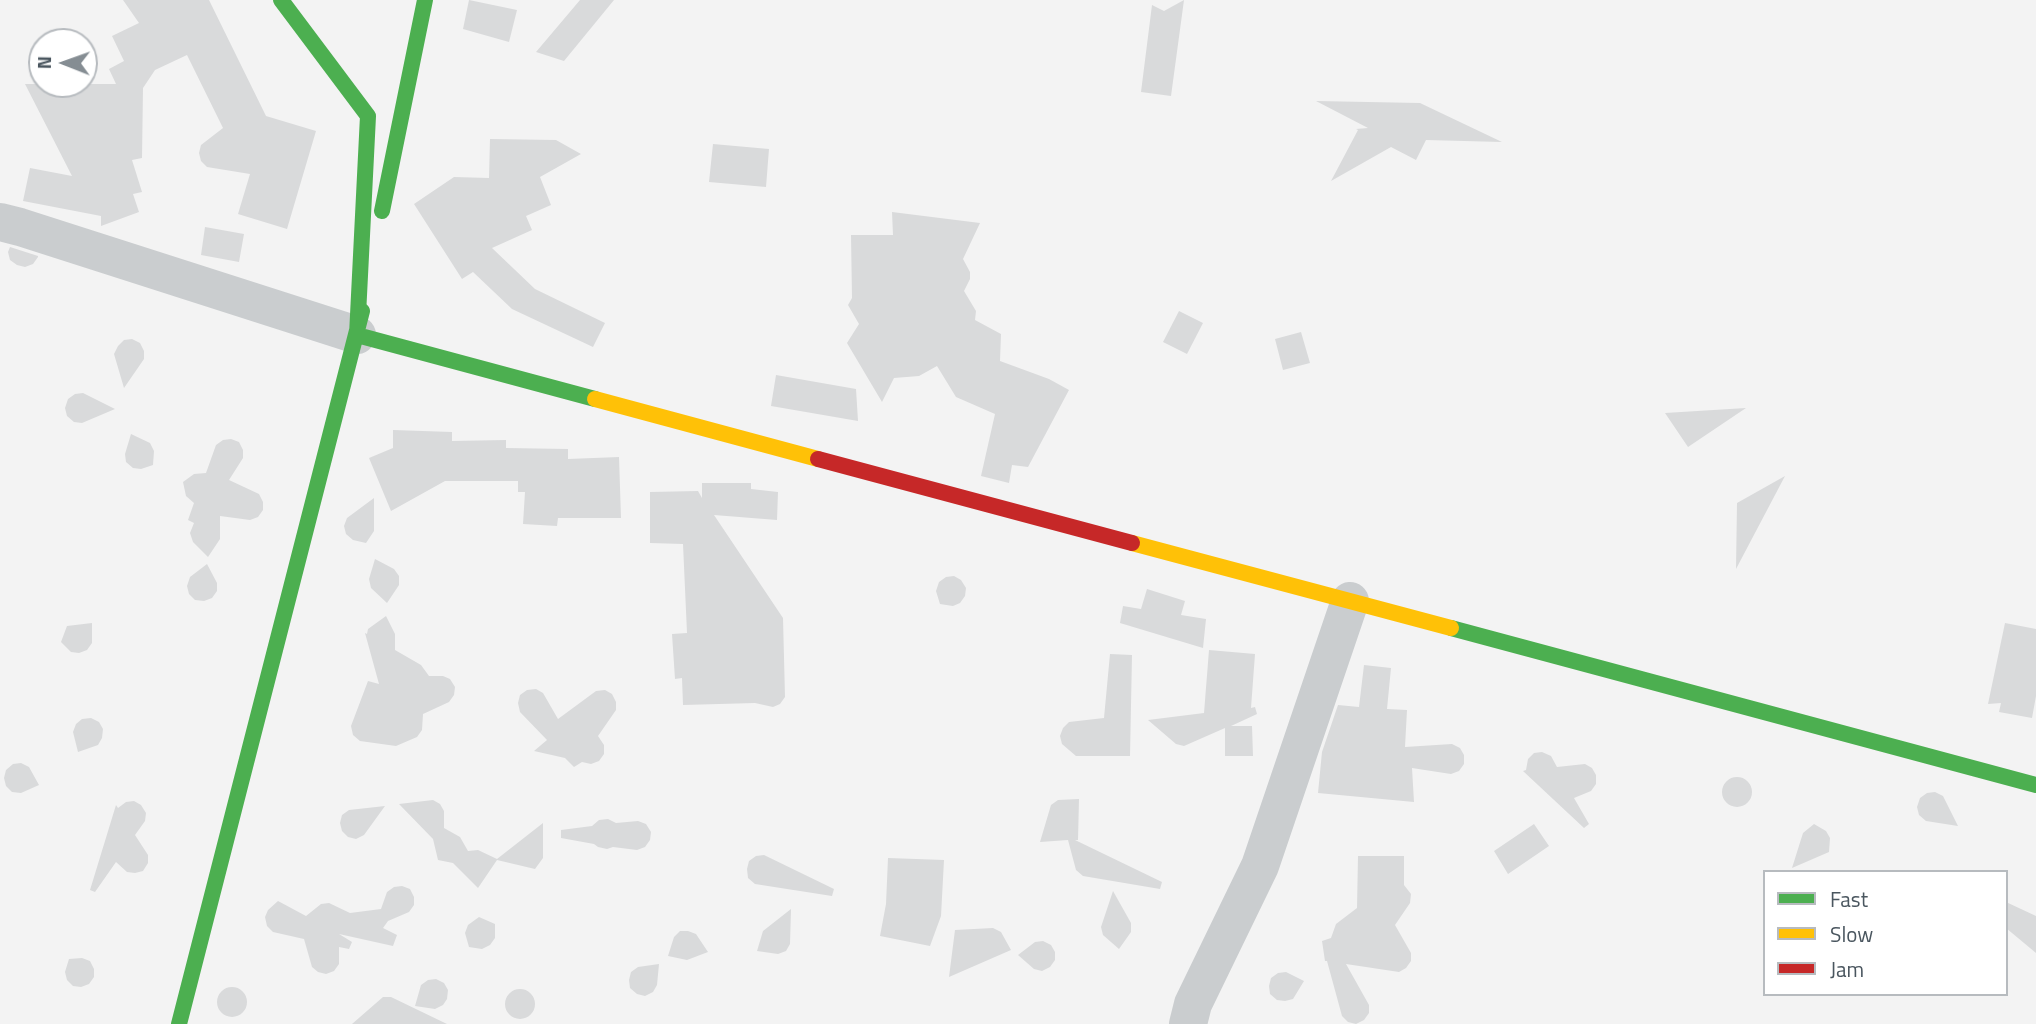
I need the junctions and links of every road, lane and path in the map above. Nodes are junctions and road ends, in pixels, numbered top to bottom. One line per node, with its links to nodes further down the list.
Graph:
1 (281, 0): 4 (street)
2 (425, 0): 4 (street)
3 (0, 222): 4 (street)
4 (357, 335): 5 (street); 7 (street)
5 (1350, 601): 6 (street); 8 (street)
6 (2036, 785)
7 (178, 1024)
8 (1188, 1024)

